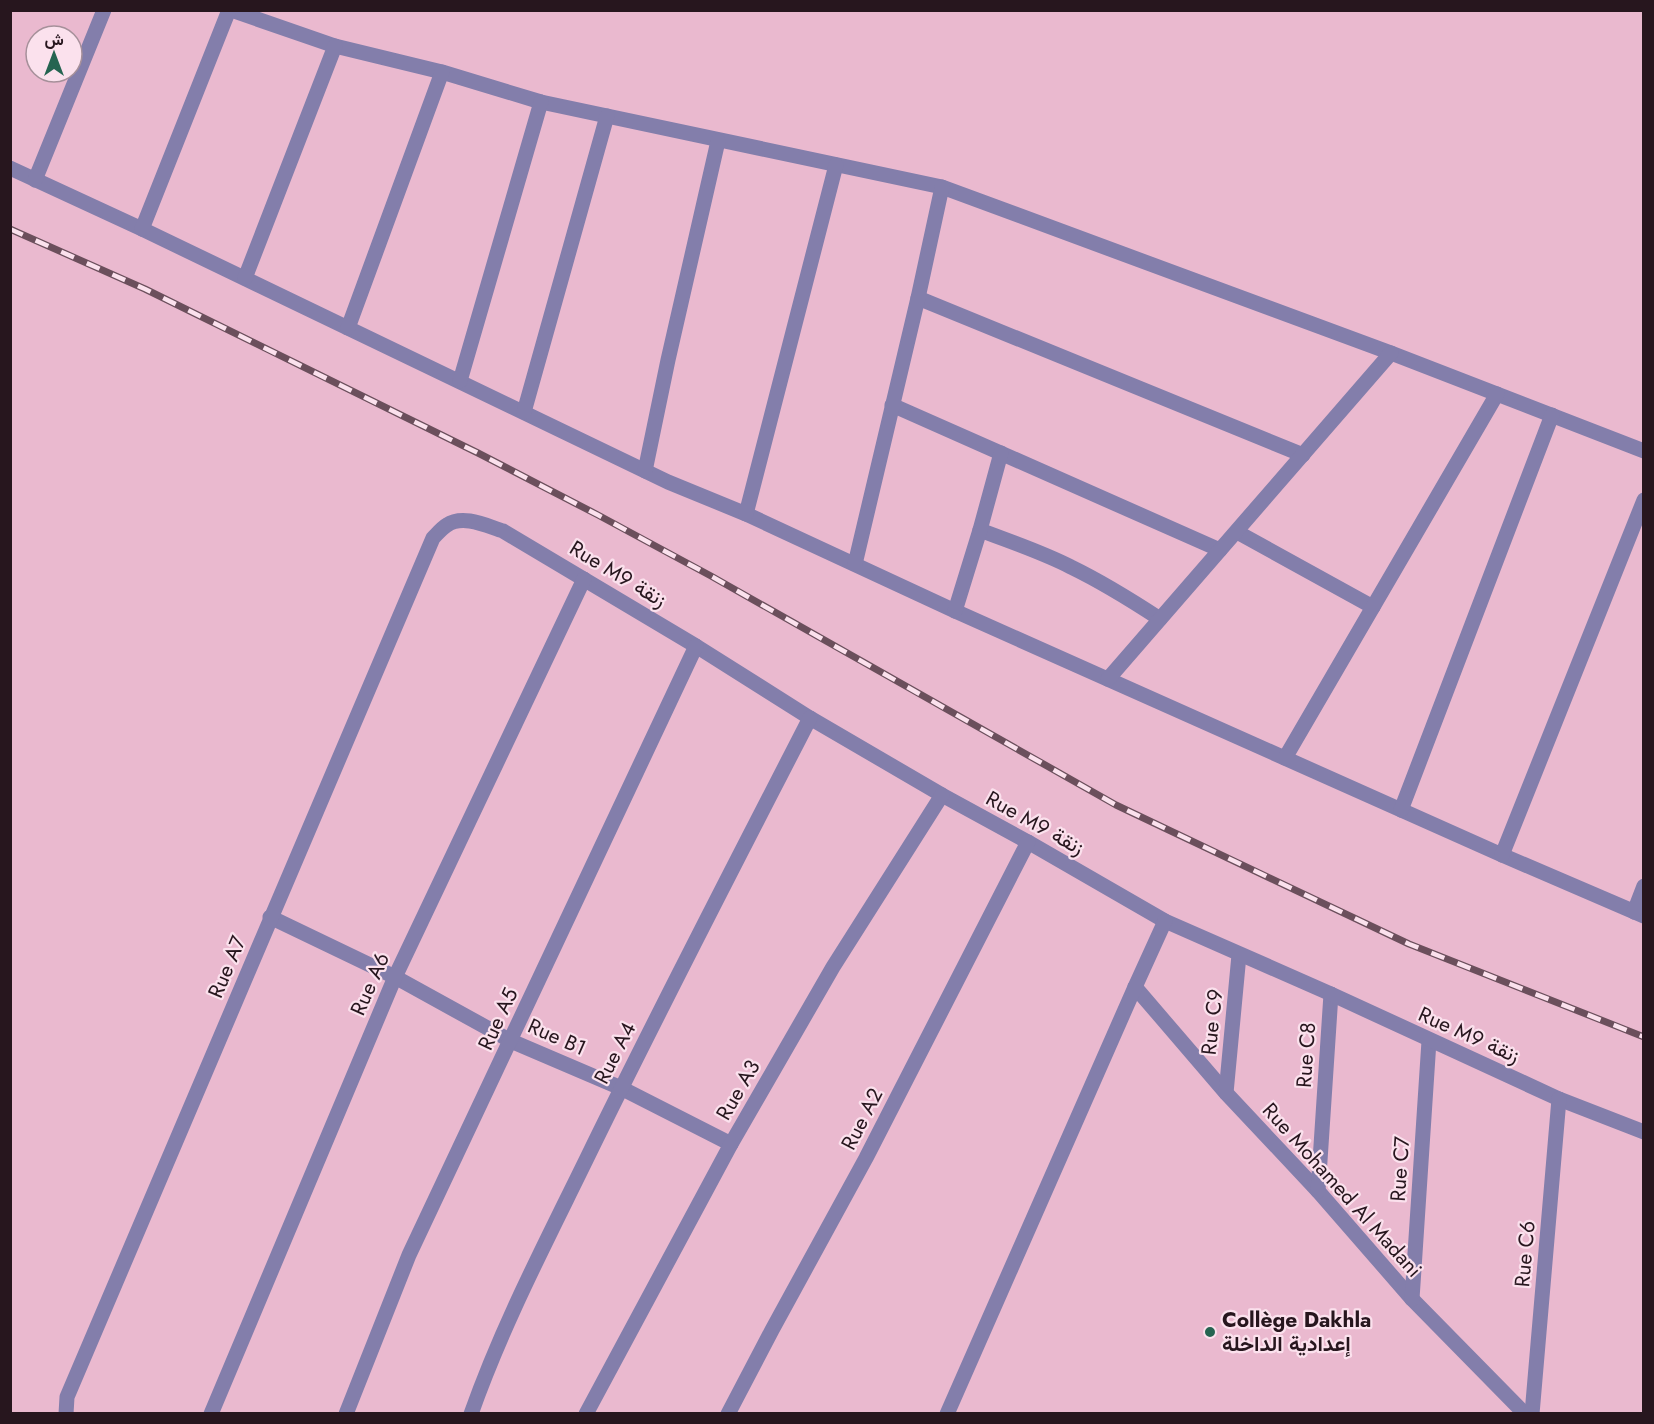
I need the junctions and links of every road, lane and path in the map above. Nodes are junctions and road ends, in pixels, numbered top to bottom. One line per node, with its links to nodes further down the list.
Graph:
1 (104, 10): 10 (street)
2 (230, 10): 3 (street); 12 (street)
3 (335, 46): 4 (street); 13 (street)
4 (442, 72): 5 (street); 15 (street)
5 (541, 102): 6 (street); 17 (street)
6 (607, 116): 7 (street); 20 (street)
7 (718, 141): 8 (street); 25 (street)
8 (836, 165): 11 (street); 27 (street)
9 (10, 168): 10 (street)
10 (35, 180): 12 (street)
11 (942, 188): 14 (street); 16 (street)
12 (142, 229): 13 (street)
13 (245, 278): 15 (street)
14 (918, 298): 19 (street); 24 (street)
15 (348, 328): 17 (street)
16 (1391, 353): 18 (street); 24 (street)
17 (460, 381): 20 (street)
18 (1497, 394): 21 (street); 34 (street)
19 (892, 405): 23 (street); 32 (street)
20 (524, 412): 25 (street)
21 (1552, 416): 22 (street); 42 (street)
22 (1644, 451)
23 (1001, 453): 28 (street); 31 (street)
24 (1303, 455): 29 (street)
25 (645, 471): 27 (street)
26 (1644, 500): 44 (street)
27 (746, 513): 32 (street)
28 (980, 530): 35 (street); 36 (street)
29 (1236, 532): 31 (street); 34 (street)
30 (433, 538): 33 (street, Rue M9 زنقة); 47 (street, Rue A7)
31 (1220, 550): 36 (street)
32 (855, 564): 35 (street)
33 (584, 579): 37 (street, Rue M9 زنقة); 50 (street, Rue A6)
34 (1373, 608): 40 (street)
35 (955, 611): 38 (street)
36 (1160, 619): 38 (street)
37 (696, 646): 39 (street, Rue M9 زنقة); 53 (street, Rue A5)
38 (1108, 679): 40 (street)
39 (810, 718): 41 (street, Rue M9 زنقة); 55 (street, Rue A4)
40 (1285, 758): 42 (street)
41 (942, 795): 43 (street, Rue M9 زنقة); 59 (street, Rue A3)
42 (1401, 810): 44 (street)
43 (1028, 842): 48 (street, Rue M9 زنقة); 67 (street, Rue A2)
44 (1502, 855): 46 (street)
45 (1644, 886): 46 (street)
46 (1639, 914)
47 (270, 917): 50 (street, Rue B1); 62 (street, Rue A7)
48 (1165, 921): 49 (street, Rue M9 زنقة); 51 (street)
49 (1239, 955): 52 (street, Rue M9 زنقة); 56 (street, Rue C9)
50 (395, 977): 53 (street, Rue B1); 63 (street, Rue A6)
51 (1135, 987): 56 (street, Rue Mohamed Al Madani); 68 (street)
52 (1331, 994): 54 (street, Rue M9 زنقة); 60 (street, Rue C8)
53 (511, 1041): 55 (street, Rue B1); 64 (street, Rue A5)
54 (1430, 1041): 57 (street, Rue M9 زنقة); 61 (street, Rue C7)
55 (621, 1088): 59 (street, Rue B1); 65 (street, Rue A4)
56 (1226, 1093): 60 (street, Rue Mohamed Al Madani)
57 (1560, 1099): 58 (street, Rue M9 زنقة); 70 (street, Rue C6)
58 (1644, 1132)
59 (731, 1144): 66 (street, Rue A3)
60 (1318, 1191): 61 (street, Rue Mohamed Al Madani)
61 (1412, 1299): 69 (street, Rue Mohamed Al Madani)
62 (66, 1413)
63 (211, 1413)
64 (346, 1413)
65 (471, 1413)
66 (586, 1413)
67 (728, 1413)
68 (947, 1413)
69 (1525, 1413)
70 (1532, 1413)

